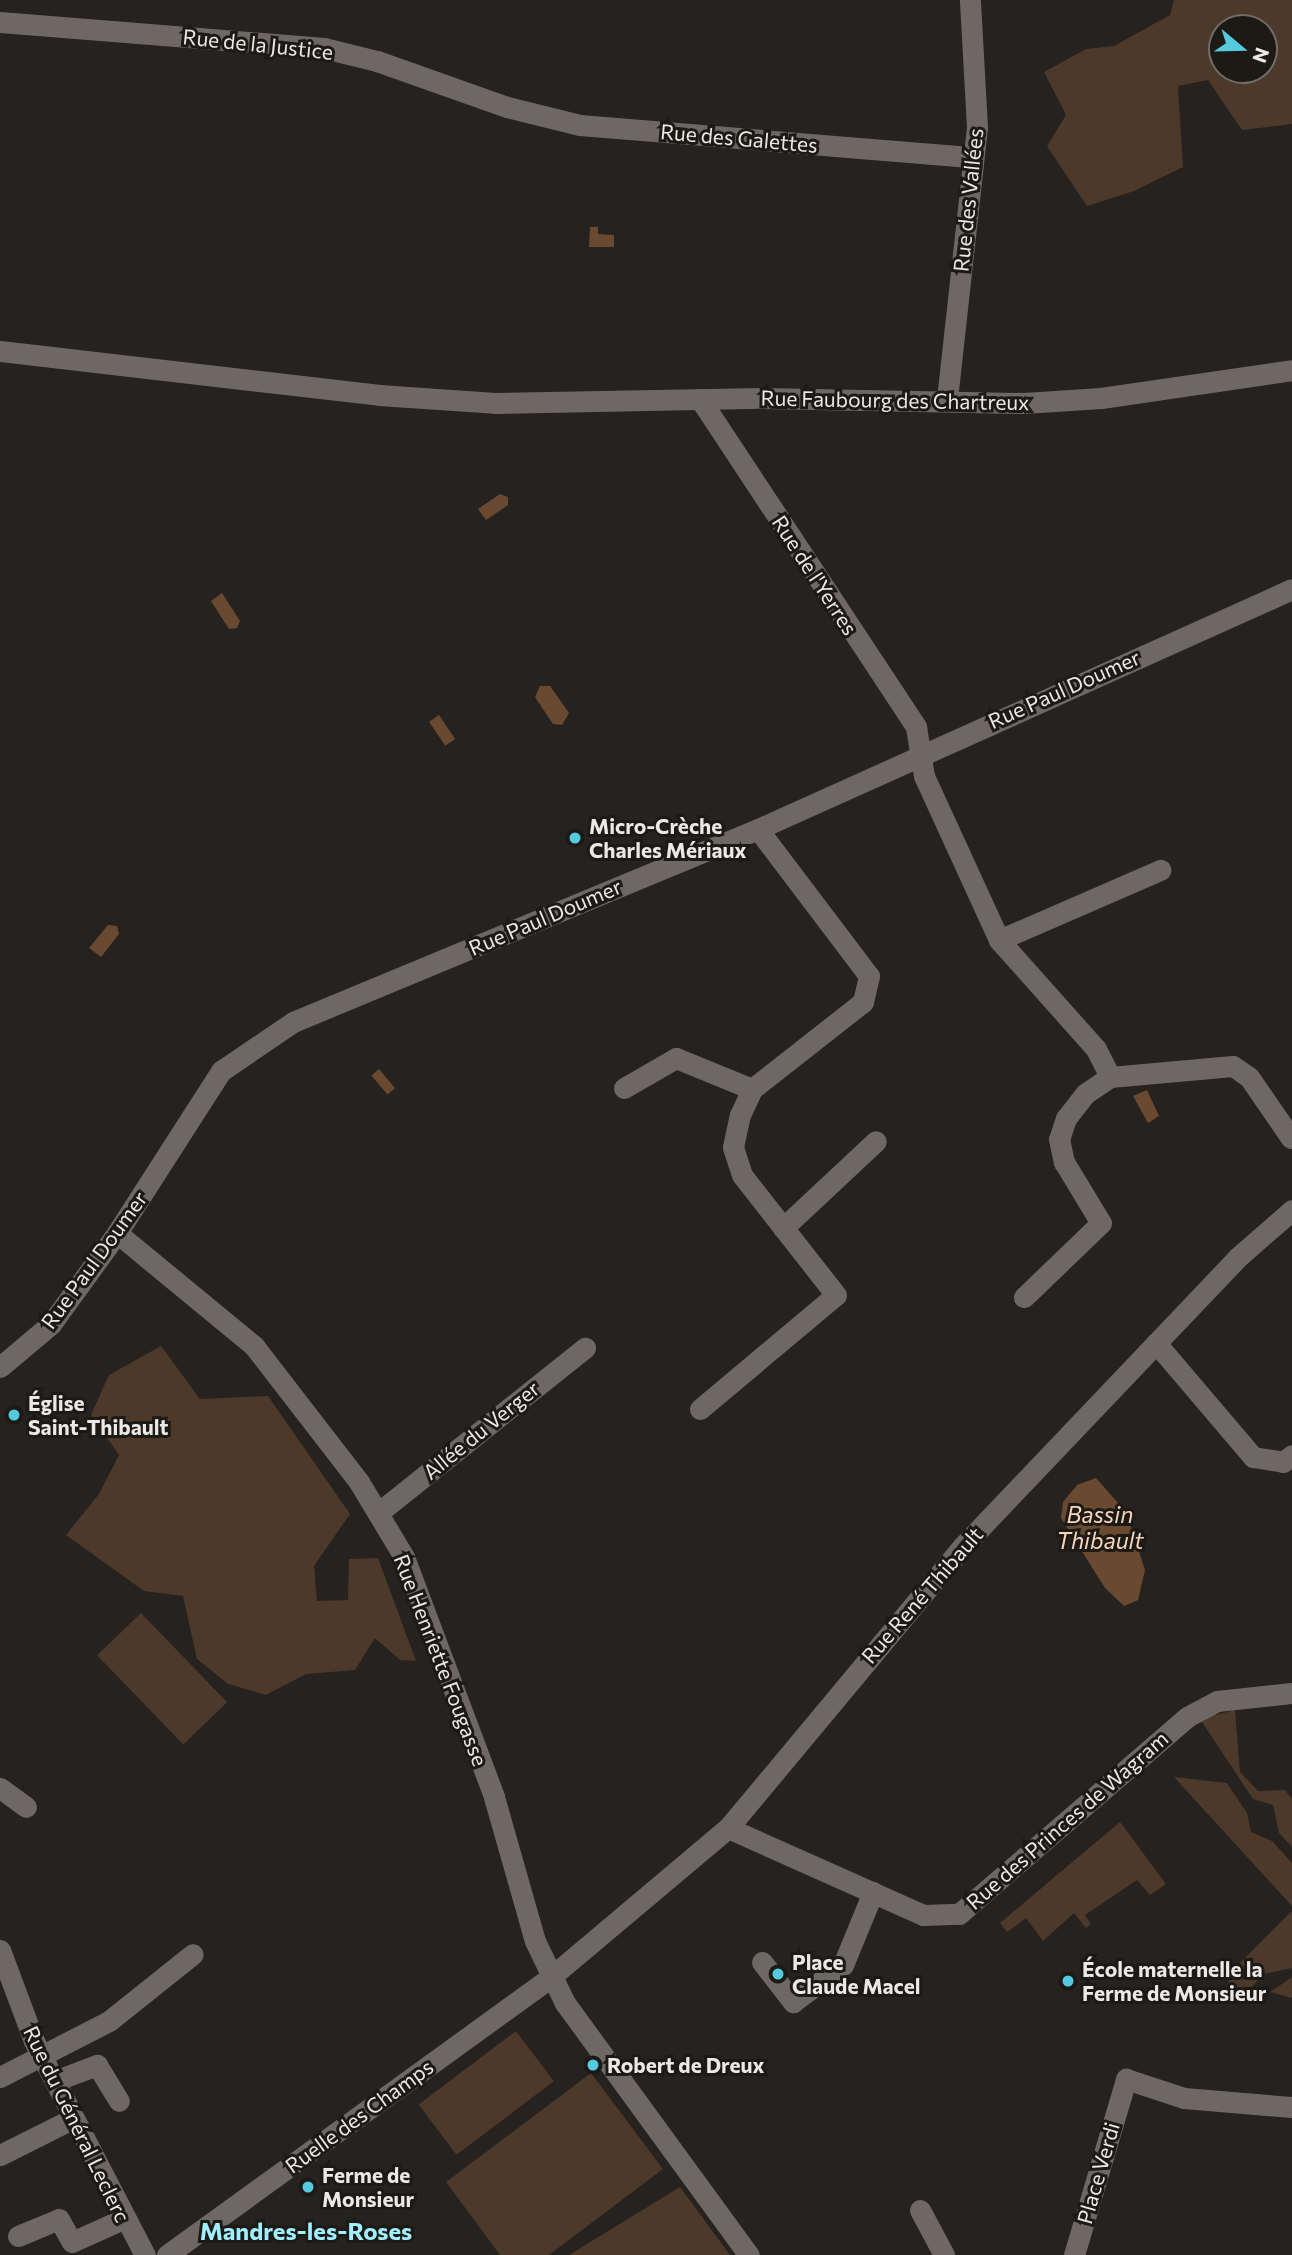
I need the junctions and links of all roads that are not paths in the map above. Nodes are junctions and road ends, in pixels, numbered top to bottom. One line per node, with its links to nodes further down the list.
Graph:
1 (970, 0): 4 (street, Rue des Vallées)
2 (0, 22): 3 (street, Rue de la Justice)
3 (507, 107): 4 (street, Rue des Galettes)
4 (973, 157): 8 (street, Rue des Vallées)
5 (0, 351): 7 (street, Rue Faubourg des Chartreux)
6 (1292, 370): 8 (street, Rue Faubourg des Chartreux)
7 (699, 399): 8 (street, Rue Faubourg des Chartreux); 10 (street, Rue de l'Yerres)
8 (947, 400)
9 (1292, 589): 10 (street, Rue Paul Doumer)
10 (922, 754): 11 (street, Rue Paul Doumer); 13 (street, Rue de l'Yerres)
11 (758, 829): 16 (street); 21 (street, Rue Paul Doumer)
12 (1160, 870): 13 (street)
13 (999, 940): 14 (street, Rue de l'Yerres)
14 (1110, 1077): 17 (street); 22 (street)
15 (624, 1088): 16 (street)
16 (752, 1089): 20 (street)
17 (1291, 1138)
18 (876, 1141): 20 (street)
19 (1292, 1210): 23 (street, Rue René Thibault)
20 (783, 1228): 26 (street)
21 (117, 1233): 25 (street, Rue Paul Doumer); 28 (street, Rue Henriette Fougasse)
22 (1024, 1297)
23 (1156, 1343): 27 (street); 32 (street, Rue René Thibault)
24 (585, 1348): 28 (street, Allée du Verger)
25 (0, 1367)
26 (699, 1409)
27 (1292, 1455)
28 (378, 1513): 37 (street, Rue Henriette Fougasse)
29 (1292, 1693): 33 (street, Rue des Princes de Wagram)
30 (0, 1788): 31 (street)
31 (26, 1807)
32 (728, 1828): 33 (street, Rue des Princes de Wagram); 37 (street, Rue René Thibault)
33 (873, 1892): 36 (street)
34 (0, 1950): 38 (street, Rue du Général Leclerc)
35 (193, 1954): 39 (street)
36 (762, 1962)
37 (552, 1976): 50 (street, Ruelle des Champs); 51 (street, Rue Henriette Fougasse)
38 (9, 2005): 39 (street, Rue du Général Leclerc)
39 (45, 2057): 40 (street); 41 (street, Rue du Général Leclerc)
40 (0, 2077)
41 (57, 2080): 42 (street); 44 (street, Rue du Général Leclerc)
42 (119, 2101)
43 (1292, 2107): 53 (street, Place Verdi)
44 (72, 2119): 45 (street); 47 (street, Rue du Général Leclerc)
45 (0, 2155)
46 (920, 2210): 52 (street)
47 (123, 2219): 48 (street); 49 (street, Rue du Général Leclerc)
48 (18, 2236)
49 (145, 2255)
50 (167, 2255)
51 (749, 2255)
52 (944, 2255)
53 (1074, 2255)

